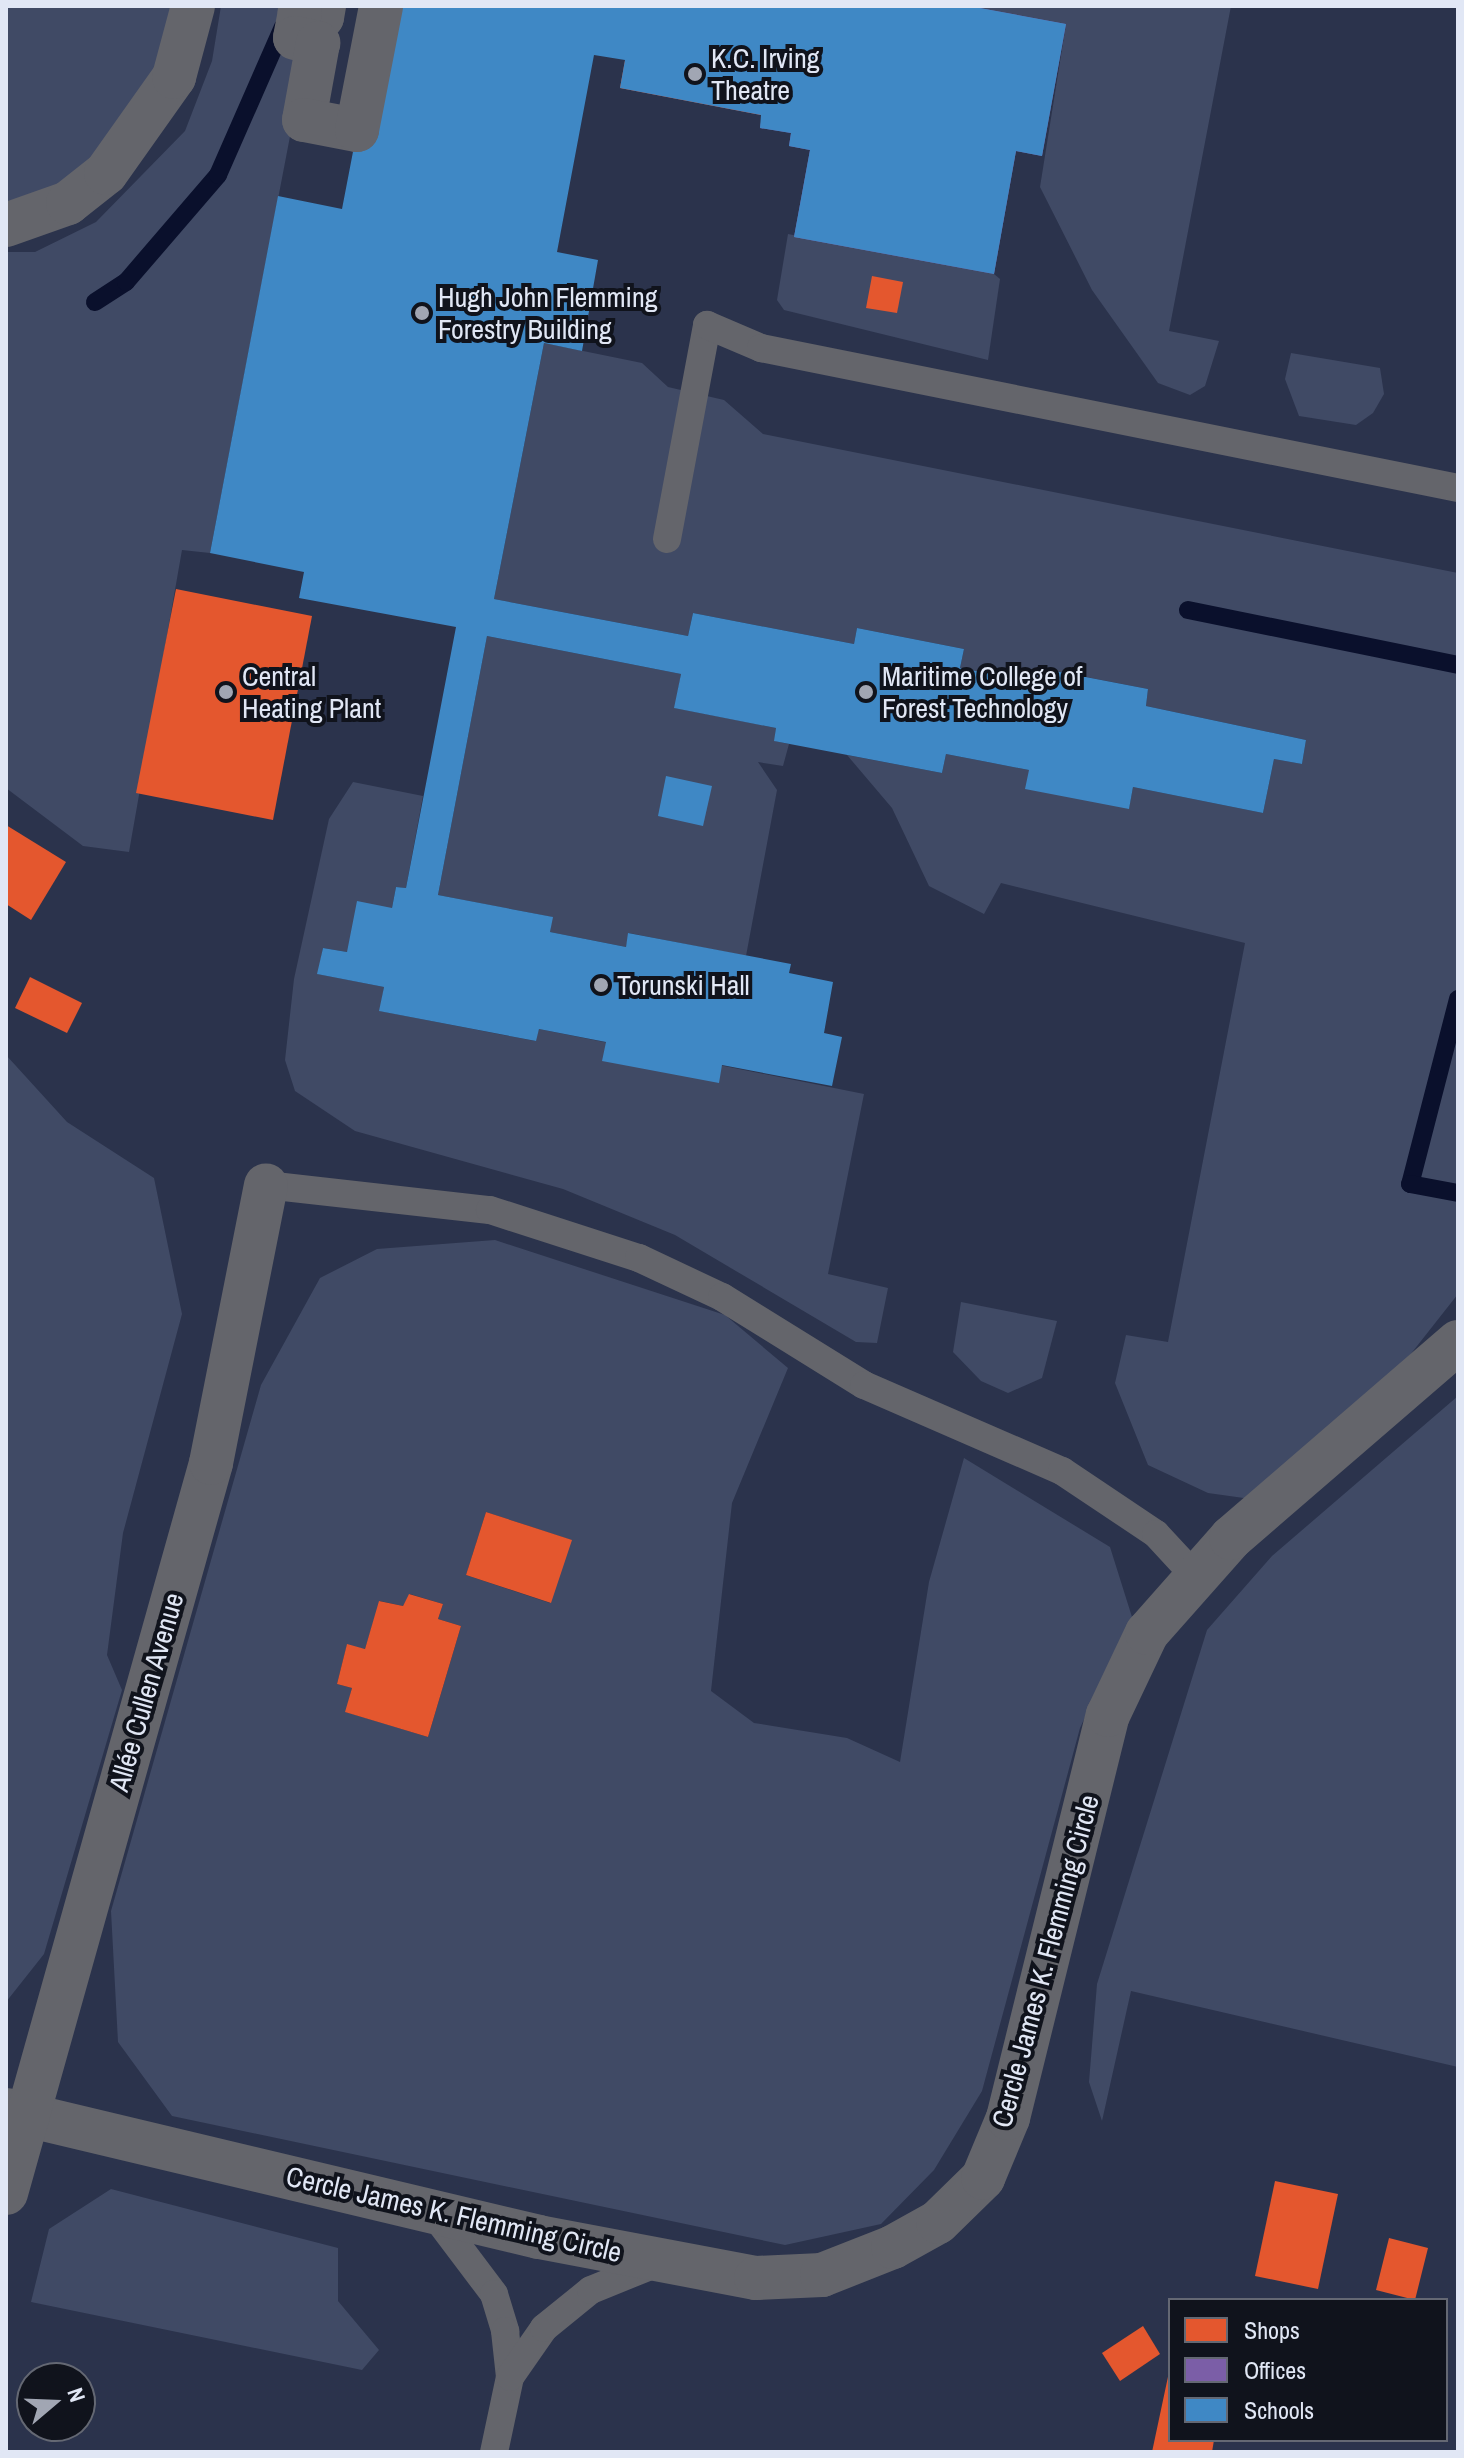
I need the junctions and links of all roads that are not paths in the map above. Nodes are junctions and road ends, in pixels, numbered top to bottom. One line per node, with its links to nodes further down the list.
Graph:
1 (193, 6): 4 (street)
2 (324, 6): 3 (street)
3 (381, 6)
4 (6, 225)
5 (1458, 488): 6 (lane)
6 (667, 539)
7 (266, 1185): 9 (lane); 10 (street, Allée Cullen Avenue)
8 (1458, 1342): 9 (street, Cercle James K. Flemming Circle)
9 (1193, 1574): 13 (street, Cercle James K. Flemming Circle)
10 (20, 2112): 11 (street, Allée Cullen Avenue); 12 (street, Cercle James K. Flemming Circle)
11 (6, 2193)
12 (431, 2211): 13 (street, Cercle James K. Flemming Circle); 14 (lane)
13 (663, 2261): 14 (lane)
14 (510, 2377): 15 (lane)
15 (494, 2452)

